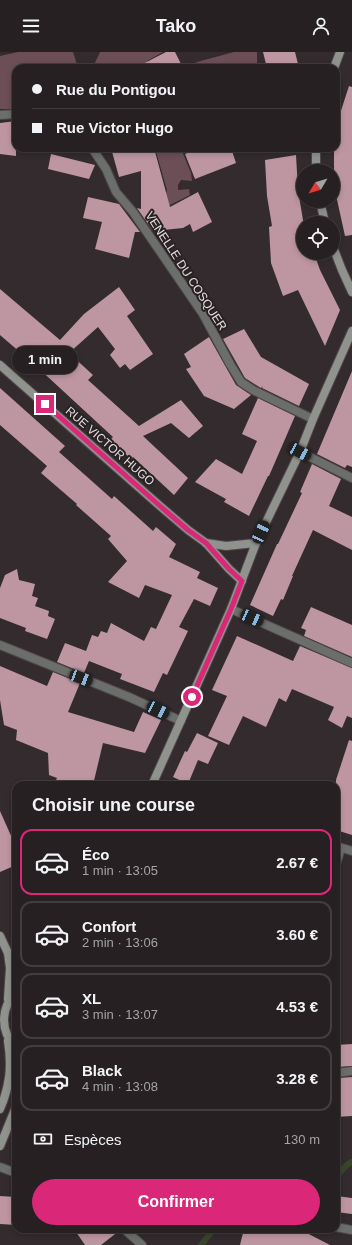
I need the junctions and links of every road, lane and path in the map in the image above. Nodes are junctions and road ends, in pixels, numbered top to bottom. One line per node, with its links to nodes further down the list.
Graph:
1 (340, 52): 2 (main road)
2 (336, 64)
3 (12, 114): 4 (street)
4 (0, 115)
5 (95, 152): 12 (street, VENELLE DU COSQUER)
6 (316, 152): 7 (main road)
7 (316, 164)
8 (338, 260): 9 (main road)
9 (352, 292)
10 (352, 331): 12 (main road)
11 (0, 365): 15 (main road, RUE VICTOR HUGO)
12 (313, 419): 13 (main road)
13 (300, 452): 14 (street); 16 (main road)
14 (352, 478)
15 (206, 543): 16 (main road, RUE VICTOR HUGO); 17 (main road, RUE VICTOR HUGO)
16 (256, 543): 17 (main road)
17 (242, 581): 18 (main road)
18 (231, 609): 20 (street); 21 (main road)
19 (0, 645): 21 (street)
20 (352, 663)
21 (181, 721): 22 (main road)
22 (154, 781)
23 (340, 847): 24 (street)
24 (352, 851)
25 (0, 936): 26 (main road)
26 (8, 953): 27 (main road); 29 (main road)
27 (12, 958)
28 (12, 995): 29 (main road)
29 (8, 998): 30 (main road)
30 (8, 1041): 31 (main road); 34 (main road)
31 (12, 1044)
32 (352, 1071): 33 (street)
33 (340, 1072)
34 (0, 1109)
35 (12, 1117): 36 (main road)
36 (0, 1146)
37 (0, 1167): 38 (street)
38 (12, 1172)
39 (340, 1228): 40 (street)
40 (350, 1231)
41 (128, 1233): 42 (street)
42 (142, 1245)

